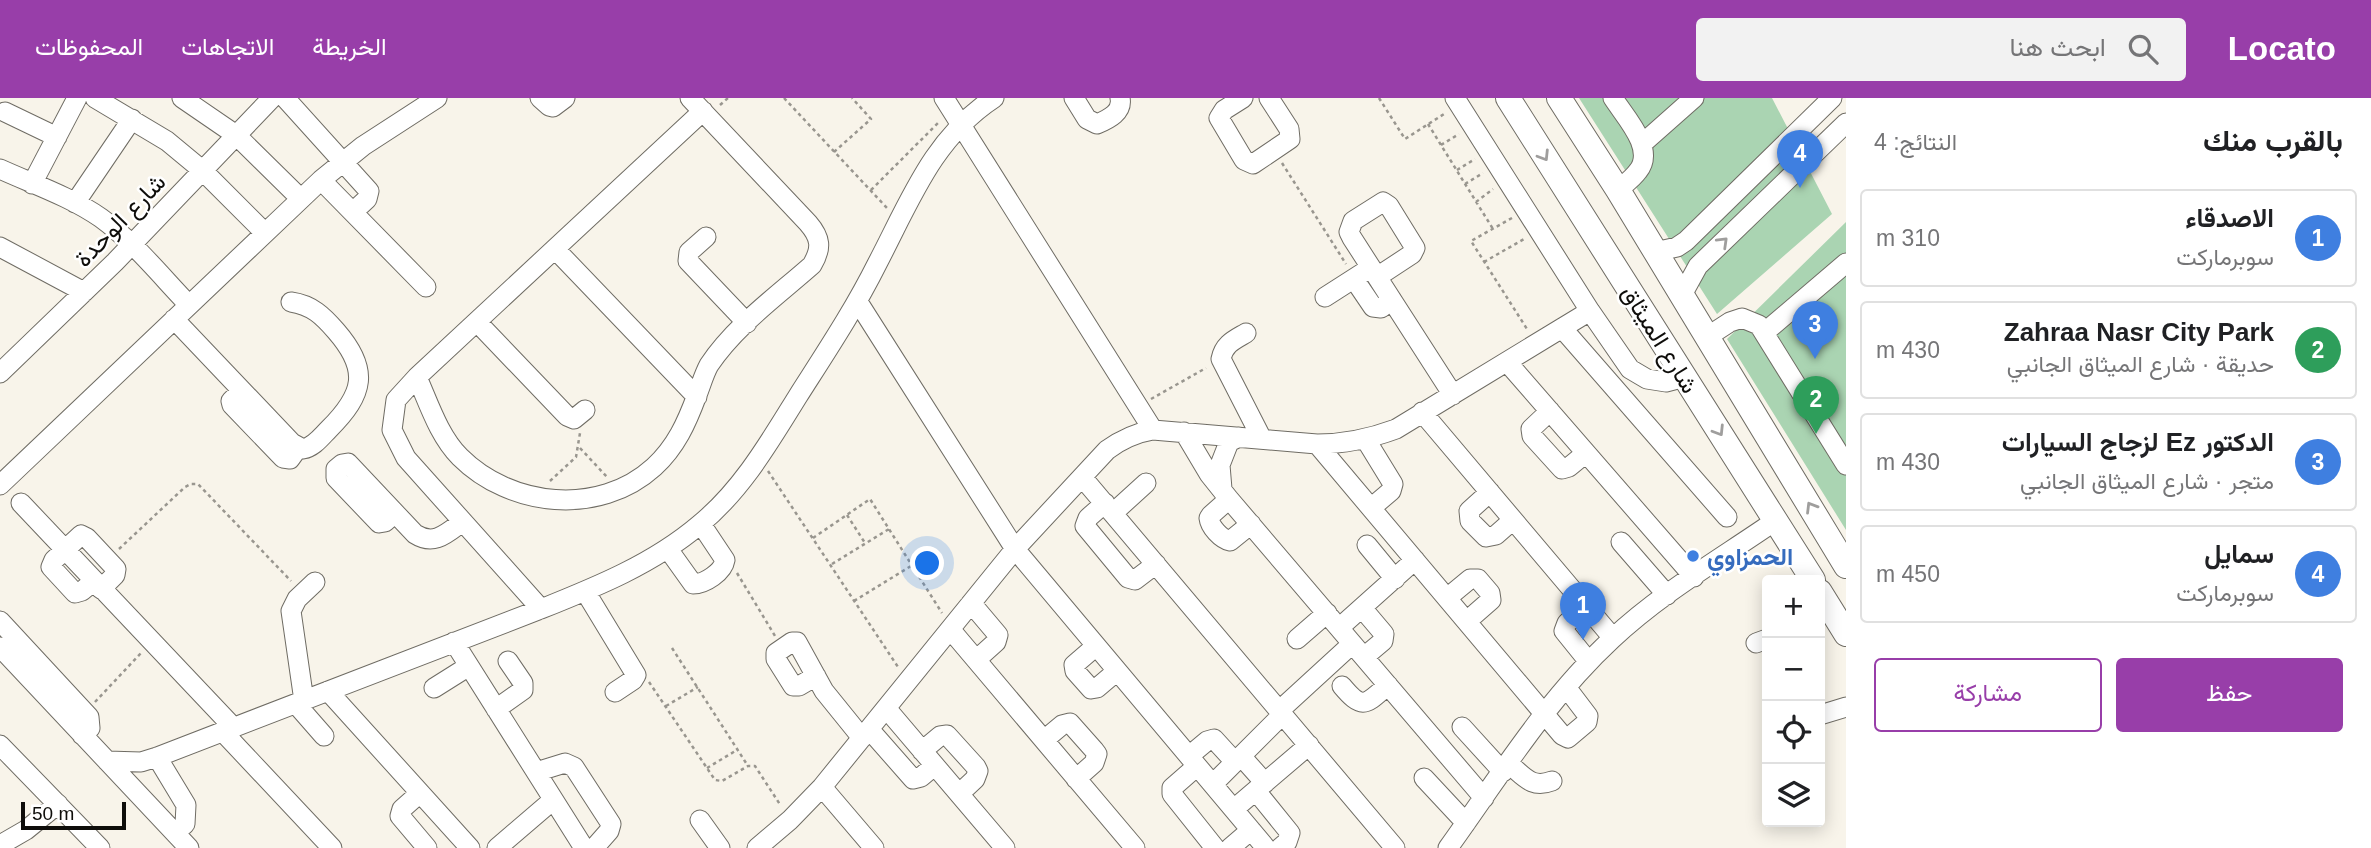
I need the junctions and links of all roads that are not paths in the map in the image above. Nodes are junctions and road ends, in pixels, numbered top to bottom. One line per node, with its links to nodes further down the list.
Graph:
1 (78, 98): 26 (street)
2 (95, 98): 23 (street)
3 (182, 98): 25 (street)
4 (272, 98): 25 (street, شارع الوحدة)
5 (285, 98): 28 (street)
6 (437, 98): 28 (street)
7 (540, 98): 8 (street)
8 (565, 98)
9 (994, 98): 21 (street)
10 (1074, 98): 11 (street)
11 (1121, 98)
12 (1243, 98): 13 (street)
13 (1269, 98)
14 (1559, 98): 33 (main road, شارع الميثاق)
15 (1613, 98): 27 (street)
16 (1695, 98): 27 (street)
17 (1832, 98): 42 (street)
18 (1511, 100): 63 (main road, شارع الميثاق, one-way to 63)
19 (1457, 101): 51 (street)
20 (697, 105): 41 (street); 54 (street)
21 (952, 111): 49 (street); 69 (street)
22 (5, 112): 26 (street)
23 (132, 119): 30 (street); 35 (street)
24 (1846, 123): 46 (street, one-way to 24)
25 (236, 135): 30 (street, شارع الوحدة); 34 (street)
26 (57, 137): 32 (street)
27 (1642, 144): 33 (street)
28 (342, 162): 31 (street); 36 (street)
29 (0, 169): 32 (street)
30 (202, 170): 37 (street); 39 (street, شارع الوحدة)
31 (321, 180): 34 (street); 36 (street)
32 (32, 184): 35 (street)
33 (1619, 190): 42 (main road, شارع الميثاق)
34 (301, 199): 37 (street)
35 (75, 203): 39 (street)
36 (354, 212): 44 (street)
37 (265, 233): 50 (street)
38 (706, 237): 54 (street)
39 (131, 244): 45 (street, شارع الوحدة); 50 (street)
40 (0, 247): 45 (street)
41 (555, 249): 53 (street); 65 (street)
42 (1655, 252): 46 (main road, شارع الميثاق)
43 (1843, 273): 56 (street)
44 (426, 286)
45 (84, 292): 59 (street, شارع الوحدة)
46 (1682, 295): 58 (main road, شارع الميثاق)
47 (1325, 298): 64 (street)
48 (291, 302): 52 (street)
49 (858, 302): 90 (street); 95 (street)
50 (189, 305): 52 (street)
51 (1590, 311): 55 (street); 63 (street)
52 (174, 319): 79 (street)
53 (477, 322): 62 (street); 68 (street)
54 (747, 323): 65 (street)
55 (1562, 328): 60 (street); 86 (street)
56 (1765, 332): 58 (street); 76 (street)
57 (1247, 333): 72 (street)
58 (1707, 337): 99 (main road, شارع الميثاق, one-way to 58)
59 (8, 354): 61 (street, شارع الوحدة)
60 (1507, 362): 64 (street); 66 (street)
61 (0, 373)
62 (417, 377): 65 (street); 89 (street)
63 (1685, 377): 88 (main road, شارع الميثاق, one-way to 88)
64 (1453, 395): 67 (street)
65 (696, 397)
66 (1550, 411): 75 (street); 75 (street)
67 (1422, 412): 73 (street); 80 (street)
68 (581, 414)
69 (1153, 430): 70 (street); 77 (street)
70 (1184, 432): 71 (street); 81 (street)
71 (1239, 437): 72 (street); 81 (street)
72 (1262, 439): 74 (street)
73 (1366, 440): 74 (street); 84 (street)
74 (1317, 444): 84 (street)
75 (1586, 453): 101 (street)
76 (1846, 465)
77 (1082, 477): 83 (street); 95 (street)
78 (1146, 483): 83 (street)
79 (0, 485)
80 (1490, 492): 87 (street); 87 (street)
81 (1227, 496): 91 (street); 91 (street)
82 (21, 503): 96 (street)
83 (1109, 508): 98 (street); 98 (street)
84 (1371, 508): 97 (street)
85 (395, 513): 89 (street)
86 (1727, 517)
87 (1513, 520): 110 (street)
88 (1775, 521): 100 (main road, شارع الميثاق); 101 (street)
89 (462, 522): 112 (street)
90 (701, 524): 94 (street); 94 (street)
91 (1251, 524): 114 (street)
92 (1621, 542): 106 (street)
93 (1367, 545): 102 (street)
94 (668, 549): 105 (street)
95 (1015, 549): 108 (street); 121 (street)
96 (64, 550): 103 (street); 103 (street)
97 (1415, 560): 102 (street); 107 (street)
98 (1156, 564): 140 (street)
99 (1846, 566)
100 (1810, 575)
101 (1694, 577): 106 (street)
102 (1395, 579): 111 (street)
103 (97, 585): 144 (street)
104 (309, 588): 136 (street)
105 (585, 591): 112 (street); 135 (street)
106 (1667, 595): 118 (street)
107 (1447, 598): 115 (street); 115 (street)
108 (971, 603): 117 (street); 125 (street)
109 (1825, 604): 116 (main road)
110 (1586, 606): 118 (street); 127 (street)
111 (1362, 608): 114 (street); 124 (street)
112 (541, 609): 120 (street)
113 (0, 621): 146 (street)
114 (1333, 621): 119 (street); 124 (street)
115 (1467, 621): 142 (street)
116 (1833, 623)
117 (950, 628): 125 (street); 138 (street)
118 (1613, 638): 127 (street)
119 (1297, 639)
120 (454, 642): 128 (street); 134 (street)
121 (1096, 646): 129 (street); 129 (street)
122 (0, 647): 146 (street)
123 (782, 648): 145 (street)
124 (1358, 650): 130 (street); 140 (street)
125 (976, 660): 148 (street)
126 (509, 661): 139 (street)
127 (1589, 662): 132 (street)
128 (469, 666): 133 (street); 139 (street)
129 (1117, 671): 155 (street)
130 (1388, 685): 131 (street); 166 (street)
131 (1342, 686)
132 (1566, 687): 142 (street); 142 (street)
133 (434, 688)
134 (328, 691): 136 (street); 164 (street)
135 (615, 692)
136 (300, 702): 144 (street); 147 (street)
137 (1846, 707): 141 (street)
138 (886, 708): 145 (street); 152 (street)
139 (496, 709): 157 (street)
140 (1281, 712): 149 (street); 153 (street)
141 (1825, 713)
142 (1545, 715): 156 (street)
143 (1462, 727): 156 (street)
144 (229, 730): 151 (street); 182 (street)
145 (865, 733): 152 (street); 162 (street)
146 (82, 734): 154 (street)
147 (324, 736)
148 (1044, 740): 159 (street); 159 (street)
149 (1309, 745): 163 (street); 179 (street)
150 (4, 754): 168 (street)
151 (157, 757): 154 (street); 173 (street)
152 (928, 758): 165 (street); 165 (street)
153 (1238, 759): 155 (street); 161 (street); 163 (street)
154 (107, 761): 173 (street)
155 (1193, 761): 161 (street); 191 (street)
156 (1506, 768): 160 (street); 166 (street)
157 (536, 772): 167 (street); 188 (street)
158 (1424, 778): 174 (street)
159 (1076, 779): 178 (street)
160 (1552, 780)
161 (1213, 784): 169 (street)
162 (822, 787): 175 (street); 190 (street)
163 (1260, 787): 169 (street); 194 (street)
164 (420, 793): 172 (street); 183 (street)
165 (958, 794): 177 (street)
166 (1484, 798): 174 (street)
167 (553, 800): 186 (street); 187 (street)
168 (58, 804): 176 (street); 180 (street)
169 (1234, 809): 171 (street)
170 (700, 820): 189 (street)
171 (1251, 830): 192 (street); 193 (street)
172 (455, 832): 184 (street); 185 (street)
173 (175, 833): 181 (street)
174 (1459, 839)
175 (771, 844)
176 (0, 845)
177 (995, 845)
178 (1128, 845)
179 (1393, 847)
180 (100, 848)
181 (189, 848)
182 (332, 848)
183 (427, 848)
184 (438, 848)
185 (470, 848)
186 (497, 848)
187 (584, 848)
188 (594, 848)
189 (720, 848)
190 (874, 848)
191 (1215, 848)
192 (1230, 848)
193 (1266, 848)
194 (1280, 848)

